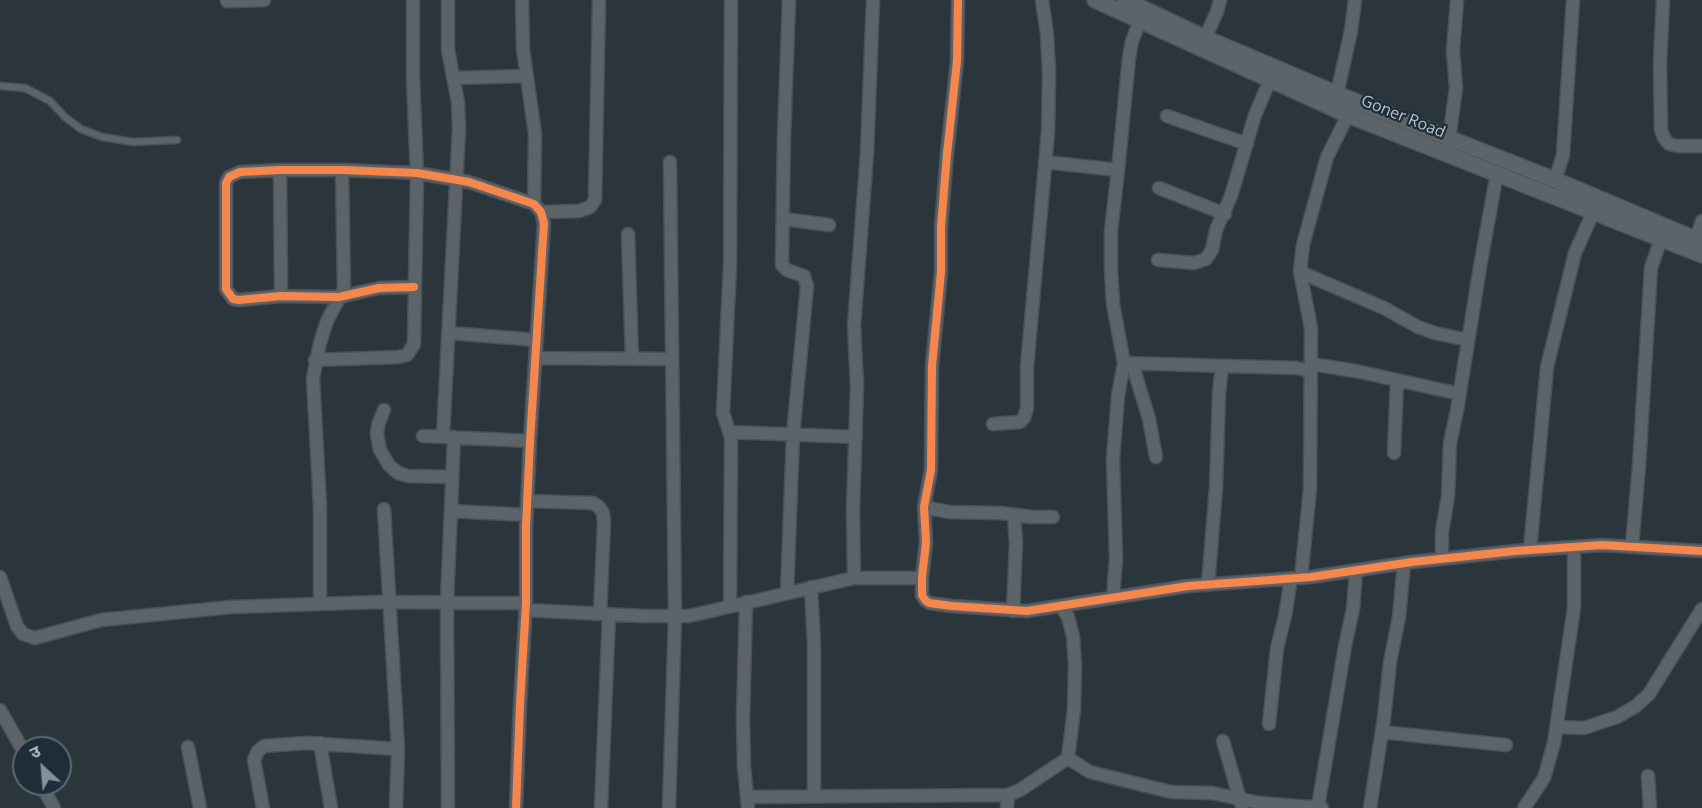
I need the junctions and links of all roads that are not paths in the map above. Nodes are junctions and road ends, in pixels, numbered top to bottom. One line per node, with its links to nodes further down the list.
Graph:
1 (264, 0): 18 (street)
2 (413, 0): 37 (street)
3 (448, 0): 23 (street)
4 (522, 0): 22 (street)
5 (599, 0): 43 (street)
6 (732, 0): 71 (street)
7 (789, 0): 45 (street)
8 (873, 0): 75 (street)
9 (958, 0): 81 (street)
10 (1042, 0): 33 (street)
11 (1095, 0): 19 (street, Goner Road)
12 (1125, 0): 20 (street, Goner Road)
13 (1220, 0): 20 (street)
14 (1355, 0): 25 (street)
15 (1457, 0): 31 (street)
16 (1573, 0): 40 (street)
17 (1663, 0): 30 (street)
18 (227, 1)
19 (1140, 21): 20 (street, Goner Road); 36 (street)
20 (1202, 43): 21 (street, Goner Road)
21 (1272, 74): 25 (street, Goner Road); 26 (street, Goner Road); 29 (street)
22 (526, 76): 23 (street); 43 (street)
23 (453, 78): 39 (street)
24 (0, 86): 28 (lane)
25 (1337, 94): 26 (street, Goner Road)
26 (1351, 108): 31 (street, Goner Road); 53 (street)
27 (1167, 116): 29 (street)
28 (177, 140)
29 (1247, 144): 44 (street)
30 (1702, 146)
31 (1448, 147): 38 (street, Goner Road); 40 (street, Goner Road)
32 (669, 162): 62 (street)
33 (1045, 162): 36 (street); 70 (street)
34 (280, 170): 35 (street); 55 (street); 55 (street)
35 (342, 170): 37 (street); 56 (street)
36 (1118, 170): 64 (street)
37 (417, 173): 39 (street); 54 (street)
38 (1497, 173): 42 (street, Goner Road); 59 (street)
39 (456, 180): 43 (street); 57 (street)
40 (1555, 180): 42 (street, Goner Road)
41 (1160, 188): 44 (street)
42 (1596, 205): 48 (street, Goner Road); 89 (street)
43 (537, 208): 58 (street)
44 (1224, 214): 52 (street)
45 (784, 219): 47 (street); 72 (street)
46 (1702, 221): 50 (street)
47 (829, 225)
48 (1663, 232): 50 (street, Goner Road); 51 (street, Goner Road); 87 (street)
49 (628, 234): 61 (street)
50 (1699, 240)
51 (1702, 255)
52 (1158, 260)
53 (1300, 272): 59 (street); 66 (street)
54 (414, 287): 56 (street); 63 (street)
55 (280, 296): 56 (street)
56 (339, 297): 63 (street)
57 (448, 333): 58 (street); 74 (street)
58 (537, 340): 60 (street)
59 (1468, 340): 68 (street)
60 (536, 358): 61 (street); 76 (street)
61 (632, 359): 62 (street)
62 (671, 359): 113 (street)
63 (315, 360): 105 (street)
64 (1128, 363): 65 (street); 78 (street); 101 (street)
65 (1222, 366): 66 (street); 98 (street)
66 (1311, 367): 67 (street); 97 (street)
67 (1397, 380): 68 (street); 77 (street)
68 (1460, 394): 91 (street)
69 (384, 410): 79 (street)
70 (993, 424)
71 (729, 432): 72 (street); 107 (street)
72 (793, 435): 75 (street); 100 (street)
73 (423, 436): 74 (street)
74 (448, 436): 76 (street); 79 (street)
75 (856, 437): 95 (street)
76 (530, 441): 80 (street)
77 (1394, 453)
78 (1156, 457)
79 (452, 477): 83 (street)
80 (527, 501): 84 (street); 112 (street)
81 (924, 507): 85 (street); 96 (street)
82 (384, 509): 102 (street)
83 (451, 511): 84 (street); 103 (street)
84 (527, 515): 106 (street)
85 (1014, 515): 86 (street); 110 (street)
86 (1053, 517)
87 (1632, 546): 88 (street); 90 (street)
88 (1574, 548): 89 (street); 116 (street)
89 (1530, 550): 91 (street)
90 (1702, 551)
91 (1442, 558): 92 (street)
92 (1404, 563): 93 (street); 117 (street)
93 (1356, 571): 97 (street); 141 (street)
94 (0, 577): 111 (street)
95 (854, 578): 96 (street); 99 (street)
96 (921, 578): 110 (street)
97 (1296, 579): 98 (street); 115 (street)
98 (1208, 585): 101 (street)
99 (811, 588): 100 (street); 126 (street)
100 (787, 593): 104 (street)
101 (1113, 598): 108 (street)
102 (390, 602): 103 (street); 105 (street); 123 (street)
103 (447, 602): 106 (street); 135 (street)
104 (746, 602): 107 (street); 129 (street)
105 (320, 604): 111 (street)
106 (526, 606): 112 (street); 136 (street)
107 (730, 606): 113 (street)
108 (1061, 606): 110 (street); 124 (street)
109 (1702, 609): 116 (street)
110 (1013, 610)
111 (6, 612)
112 (604, 614): 113 (street); 137 (street)
113 (675, 616): 138 (street)
114 (0, 710): 118 (street)
115 (1269, 724)
116 (1557, 728): 143 (street)
117 (1382, 732): 121 (street); 142 (street)
118 (15, 736)
119 (1223, 741): 130 (street)
120 (320, 743): 123 (street); 132 (street); 133 (street)
121 (1506, 746)
122 (188, 747): 131 (street)
123 (398, 749): 134 (street)
124 (1068, 758): 128 (street); 130 (street)
125 (1648, 776): 144 (street)
126 (814, 795): 127 (street); 129 (street)
127 (836, 795): 128 (street); 139 (street)
128 (1008, 795): 140 (street)
129 (747, 802)
130 (1241, 803): 141 (street)
131 (200, 808)
132 (263, 808)
133 (332, 808)
134 (396, 808)
135 (448, 808)
136 (516, 808)
137 (601, 808)
138 (669, 808)
139 (836, 808)
140 (1007, 808)
141 (1320, 808)
142 (1370, 808)
143 (1524, 808)
144 (1650, 808)

